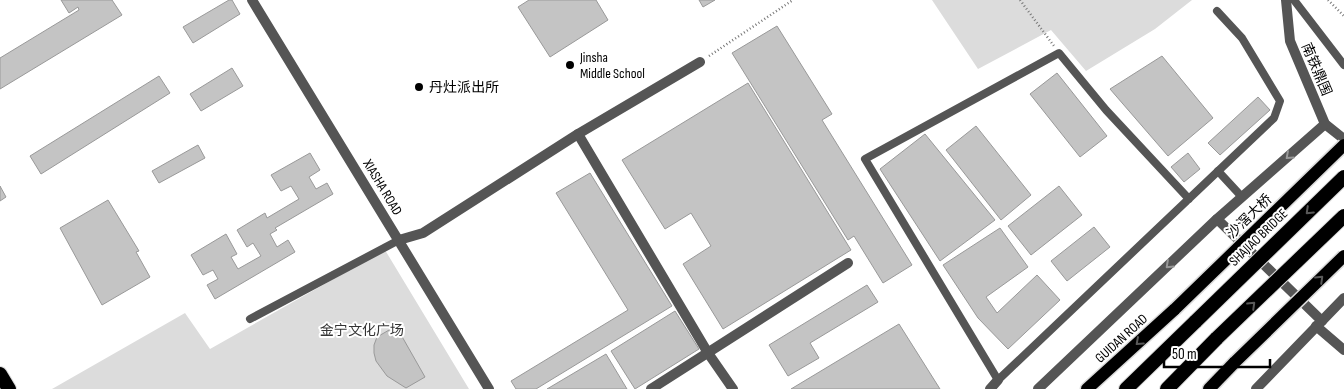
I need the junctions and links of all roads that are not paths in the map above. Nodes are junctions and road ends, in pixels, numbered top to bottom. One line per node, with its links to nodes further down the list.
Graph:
1 (252, 0): 17 (street, XIASHA ROAD)
2 (1286, 0): 7 (street, 南铁鼎围)
3 (1294, 0): 6 (lane)
4 (1217, 11): 11 (lane)
5 (700, 62): 8 (street)
6 (1344, 66)
7 (1325, 124): 9 (street, 南铁鼎围); 13 (street, one-way to 13)
8 (578, 134): 17 (street); 25 (street)
9 (1344, 139)
10 (1344, 145): 21 (main road, 沙滘大桥, bridge)
11 (1218, 171): 13 (lane); 14 (lane)
12 (1344, 177): 35 (highway, SHAJIAO BRIDGE, one-way to 35, bridge)
13 (1242, 197): 16 (street)
14 (1189, 199): 27 (lane); 27 (lane)
15 (1344, 216): 36 (highway, one-way to 15, bridge)
16 (1217, 219): 23 (street); 33 (street, one-way to 33)
17 (398, 240): 22 (lane); 29 (street, XIASHA ROAD)
18 (1344, 256): 37 (main road, one-way to 18, bridge)
19 (848, 263): 25 (street)
20 (1344, 298): 23 (street)
21 (1175, 310): 34 (main road, GUIDAN ROAD, one-way to 34)
22 (250, 319)
23 (1319, 324): 24 (street); 38 (street)
24 (1344, 350)
25 (708, 352): 30 (street); 31 (street)
26 (0, 374): 28 (highway)
27 (998, 380): 32 (street)
28 (9, 389)
29 (489, 389)
30 (651, 389)
31 (733, 389)
32 (990, 389)
33 (1038, 389)
34 (1087, 389)
35 (1126, 389)
36 (1168, 389)
37 (1209, 389)
38 (1256, 389)

